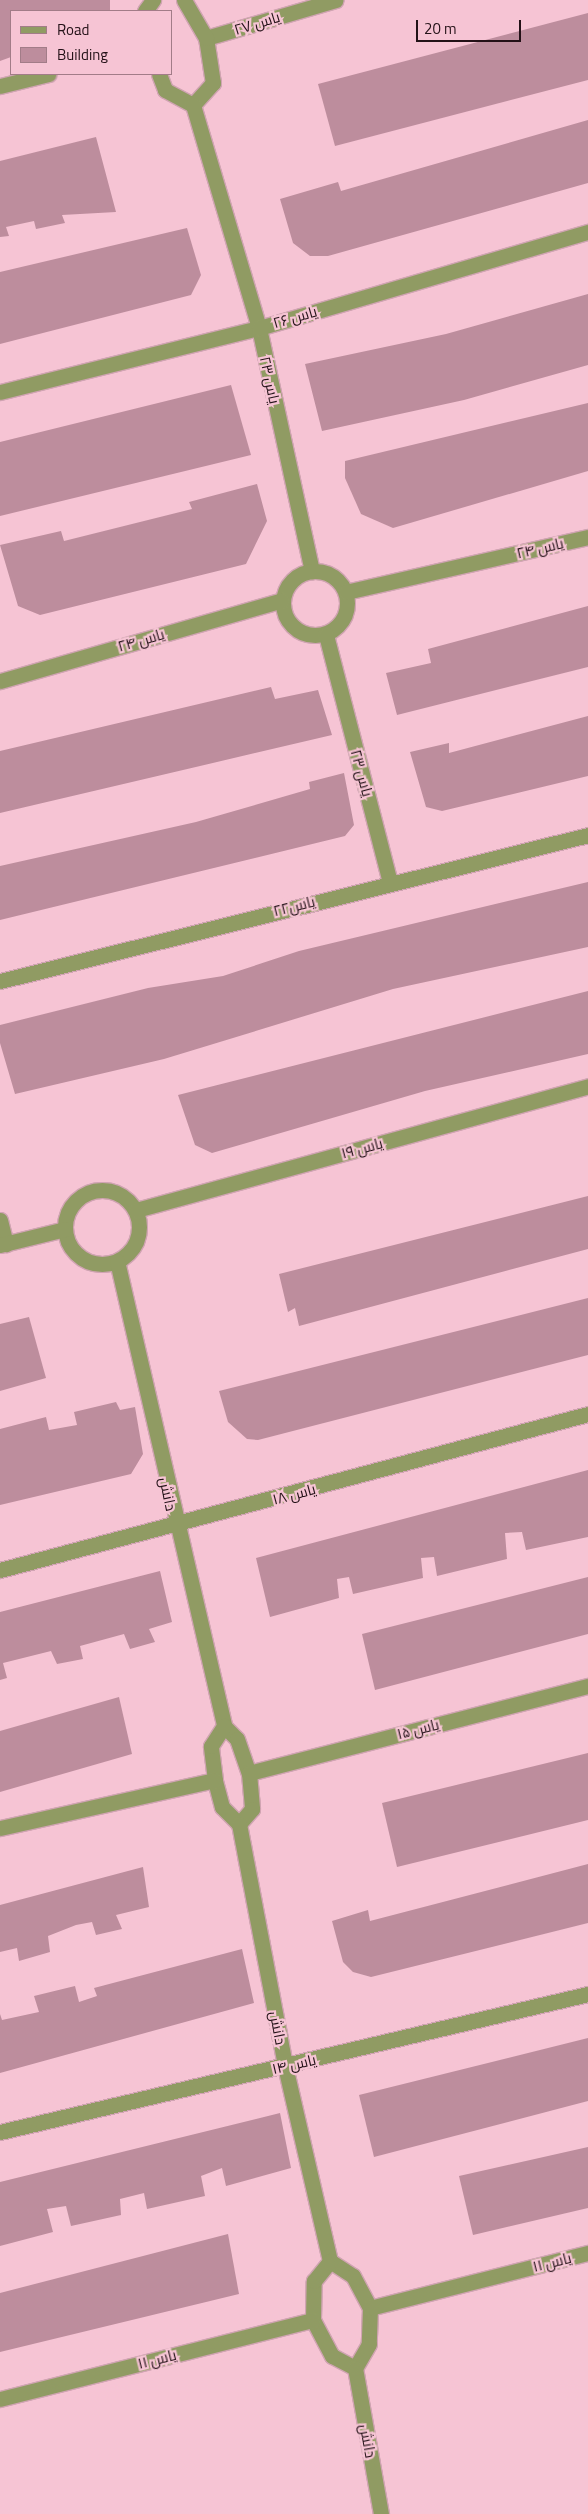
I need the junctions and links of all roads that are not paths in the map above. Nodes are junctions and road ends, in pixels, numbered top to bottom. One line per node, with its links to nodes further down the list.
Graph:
1 (184, 0): 3 (street)
2 (336, 0): 3 (street, یاس ۲۷)
3 (206, 38): 7 (street)
4 (45, 75): 6 (street)
5 (159, 75): 7 (street)
6 (0, 86)
7 (192, 105): 9 (street, یاس ۲۳)
8 (588, 232): 9 (street, یاس ۲۶)
9 (259, 328): 10 (street, یاس ۲۶); 12 (street, یاس ۲۳)
10 (0, 392)
11 (588, 537): 13 (street, یاس ۲۴)
12 (312, 571): 13 (street); 14 (street)
13 (346, 592): 15 (street)
14 (282, 600): 15 (street); 16 (street, یاس ۲۴)
15 (326, 634): 18 (street, یاس ۲۳)
16 (0, 681)
17 (588, 835): 18 (street, یاس۲۲)
18 (390, 882): 19 (street, یاس۲۲)
19 (0, 980)
20 (588, 1086): 21 (street, یاس ۱۹)
21 (136, 1210): 23 (street); 25 (street)
22 (0, 1220): 24 (street)
23 (65, 1229): 24 (street); 25 (street)
24 (3, 1244)
25 (116, 1261): 27 (street, دانش)
26 (588, 1414): 27 (street, یاس ۱۸)
27 (175, 1526): 28 (street, یاس ۱۸); 30 (street, دانش)
28 (0, 1570)
29 (588, 1686): 31 (street, یاس ۱۵)
30 (224, 1726): 31 (street); 32 (street)
31 (248, 1773): 33 (street)
32 (215, 1780): 33 (street); 34 (street)
33 (239, 1824): 36 (street, دانش)
34 (0, 1828)
35 (588, 1994): 36 (street, یاس ۱۴)
36 (285, 2066): 37 (street, یاس ۱۴); 39 (street, دانش)
37 (0, 2132)
38 (588, 2253): 40 (street, یاس ۱۱)
39 (330, 2260): 40 (street); 41 (street)
40 (370, 2308): 42 (street)
41 (313, 2320): 42 (street); 43 (street, یاس ۱۱)
42 (355, 2368): 44 (street, دانش)
43 (0, 2399)
44 (381, 2514)

